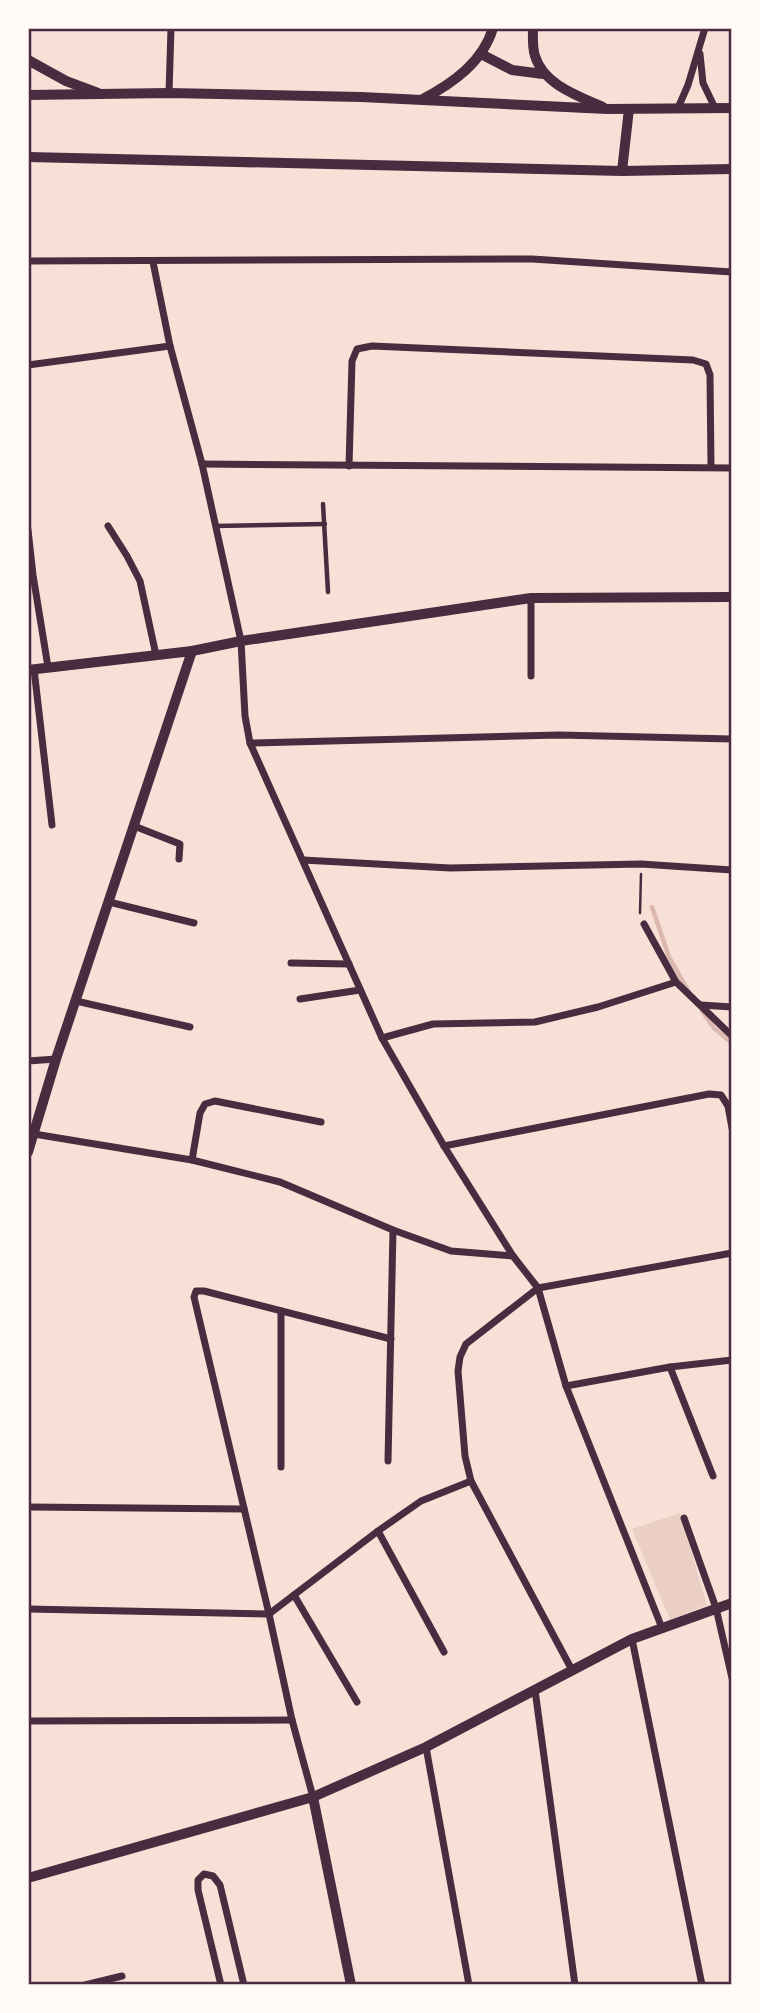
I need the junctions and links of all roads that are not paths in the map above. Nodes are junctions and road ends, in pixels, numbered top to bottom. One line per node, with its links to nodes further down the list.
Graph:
1 (171, 28): 9 (street)
2 (494, 28): 6 (street)
3 (533, 28): 8 (street)
4 (705, 28): 5 (street)
5 (700, 47): 13 (street); 14 (street)
6 (481, 54): 8 (street); 12 (street)
7 (28, 60): 11 (street)
8 (543, 74): 16 (street)
9 (169, 93): 11 (main road); 12 (main road)
10 (28, 94): 11 (main road)
11 (102, 94)
12 (423, 99): 16 (main road)
13 (678, 108): 14 (main road); 17 (main road)
14 (715, 108): 15 (main road)
15 (732, 108)
16 (607, 109): 17 (main road)
17 (629, 109): 20 (main road)
18 (28, 157): 20 (main road)
19 (732, 169): 20 (main road)
20 (622, 171)
21 (28, 261): 22 (street)
22 (153, 262): 23 (street); 24 (street)
23 (732, 272)
24 (170, 346): 25 (street); 26 (street)
25 (28, 365)
26 (202, 464): 27 (street); 33 (street)
27 (349, 466): 28 (street); 28 (street)
28 (712, 467): 29 (street)
29 (732, 468)
30 (323, 504): 31 (lane)
31 (325, 524): 33 (lane); 36 (lane)
32 (108, 526): 41 (street)
33 (215, 526): 39 (street)
34 (28, 530): 35 (street)
35 (30, 576): 42 (street)
36 (328, 592)
37 (732, 597): 38 (street)
38 (531, 598): 39 (street); 44 (street)
39 (241, 641): 40 (street); 46 (street)
40 (192, 652): 41 (street); 48 (street)
41 (156, 655): 42 (street)
42 (48, 667): 43 (street)
43 (31, 670): 47 (street)
44 (531, 676)
45 (732, 740): 46 (street)
46 (250, 743): 50 (street)
47 (52, 825)
48 (134, 826): 49 (street); 52 (street)
49 (179, 859)
50 (303, 860): 51 (street); 56 (street)
51 (732, 870)
52 (109, 902): 53 (street); 60 (street)
53 (194, 923)
54 (644, 924): 57 (street)
55 (291, 963): 56 (street)
56 (349, 964): 58 (street)
57 (674, 983): 61 (street); 65 (street)
58 (360, 989): 59 (street); 65 (street)
59 (300, 999)
60 (76, 1001): 63 (street); 66 (street)
61 (701, 1005): 62 (street); 64 (street)
62 (732, 1007)
63 (190, 1027)
64 (732, 1036)
65 (382, 1038): 71 (street)
66 (56, 1059): 67 (street); 70 (street)
67 (28, 1061)
68 (321, 1122): 73 (street)
69 (732, 1128): 71 (street)
70 (34, 1135): 72 (street); 73 (street)
71 (444, 1146): 76 (street)
72 (28, 1152)
73 (192, 1160): 74 (street)
74 (393, 1230): 76 (street); 79 (street)
75 (732, 1253): 77 (street)
76 (513, 1256): 77 (street)
77 (538, 1287): 82 (street); 86 (street)
78 (281, 1311): 79 (street); 84 (street); 88 (street)
79 (391, 1339): 83 (street)
80 (732, 1360): 81 (street)
81 (670, 1367): 82 (street); 85 (street)
82 (566, 1386): 96 (street)
83 (388, 1461)
84 (281, 1466)
85 (713, 1476)
86 (471, 1481): 90 (street); 99 (street)
87 (28, 1507): 88 (street)
88 (244, 1509): 95 (street)
89 (684, 1518): 93 (street)
90 (378, 1531): 91 (street); 98 (street)
91 (293, 1595): 95 (street); 102 (street)
92 (732, 1603): 93 (street)
93 (716, 1608): 96 (street); 100 (street)
94 (28, 1609): 95 (street)
95 (269, 1614): 103 (street)
96 (662, 1628): 97 (street)
97 (632, 1639): 99 (street); 115 (street)
98 (444, 1652)
99 (572, 1670): 101 (street)
100 (732, 1678)
101 (535, 1690): 105 (street); 114 (street)
102 (357, 1702)
103 (292, 1720): 104 (street); 106 (street)
104 (28, 1721)
105 (426, 1747): 106 (street); 113 (street)
106 (313, 1797): 107 (street); 109 (street)
107 (28, 1878)
108 (122, 1976): 110 (street)
109 (348, 1984)
110 (85, 1985)
111 (221, 1985): 112 (street)
112 (244, 1985)
113 (468, 1985)
114 (575, 1985)
115 (702, 1985)

